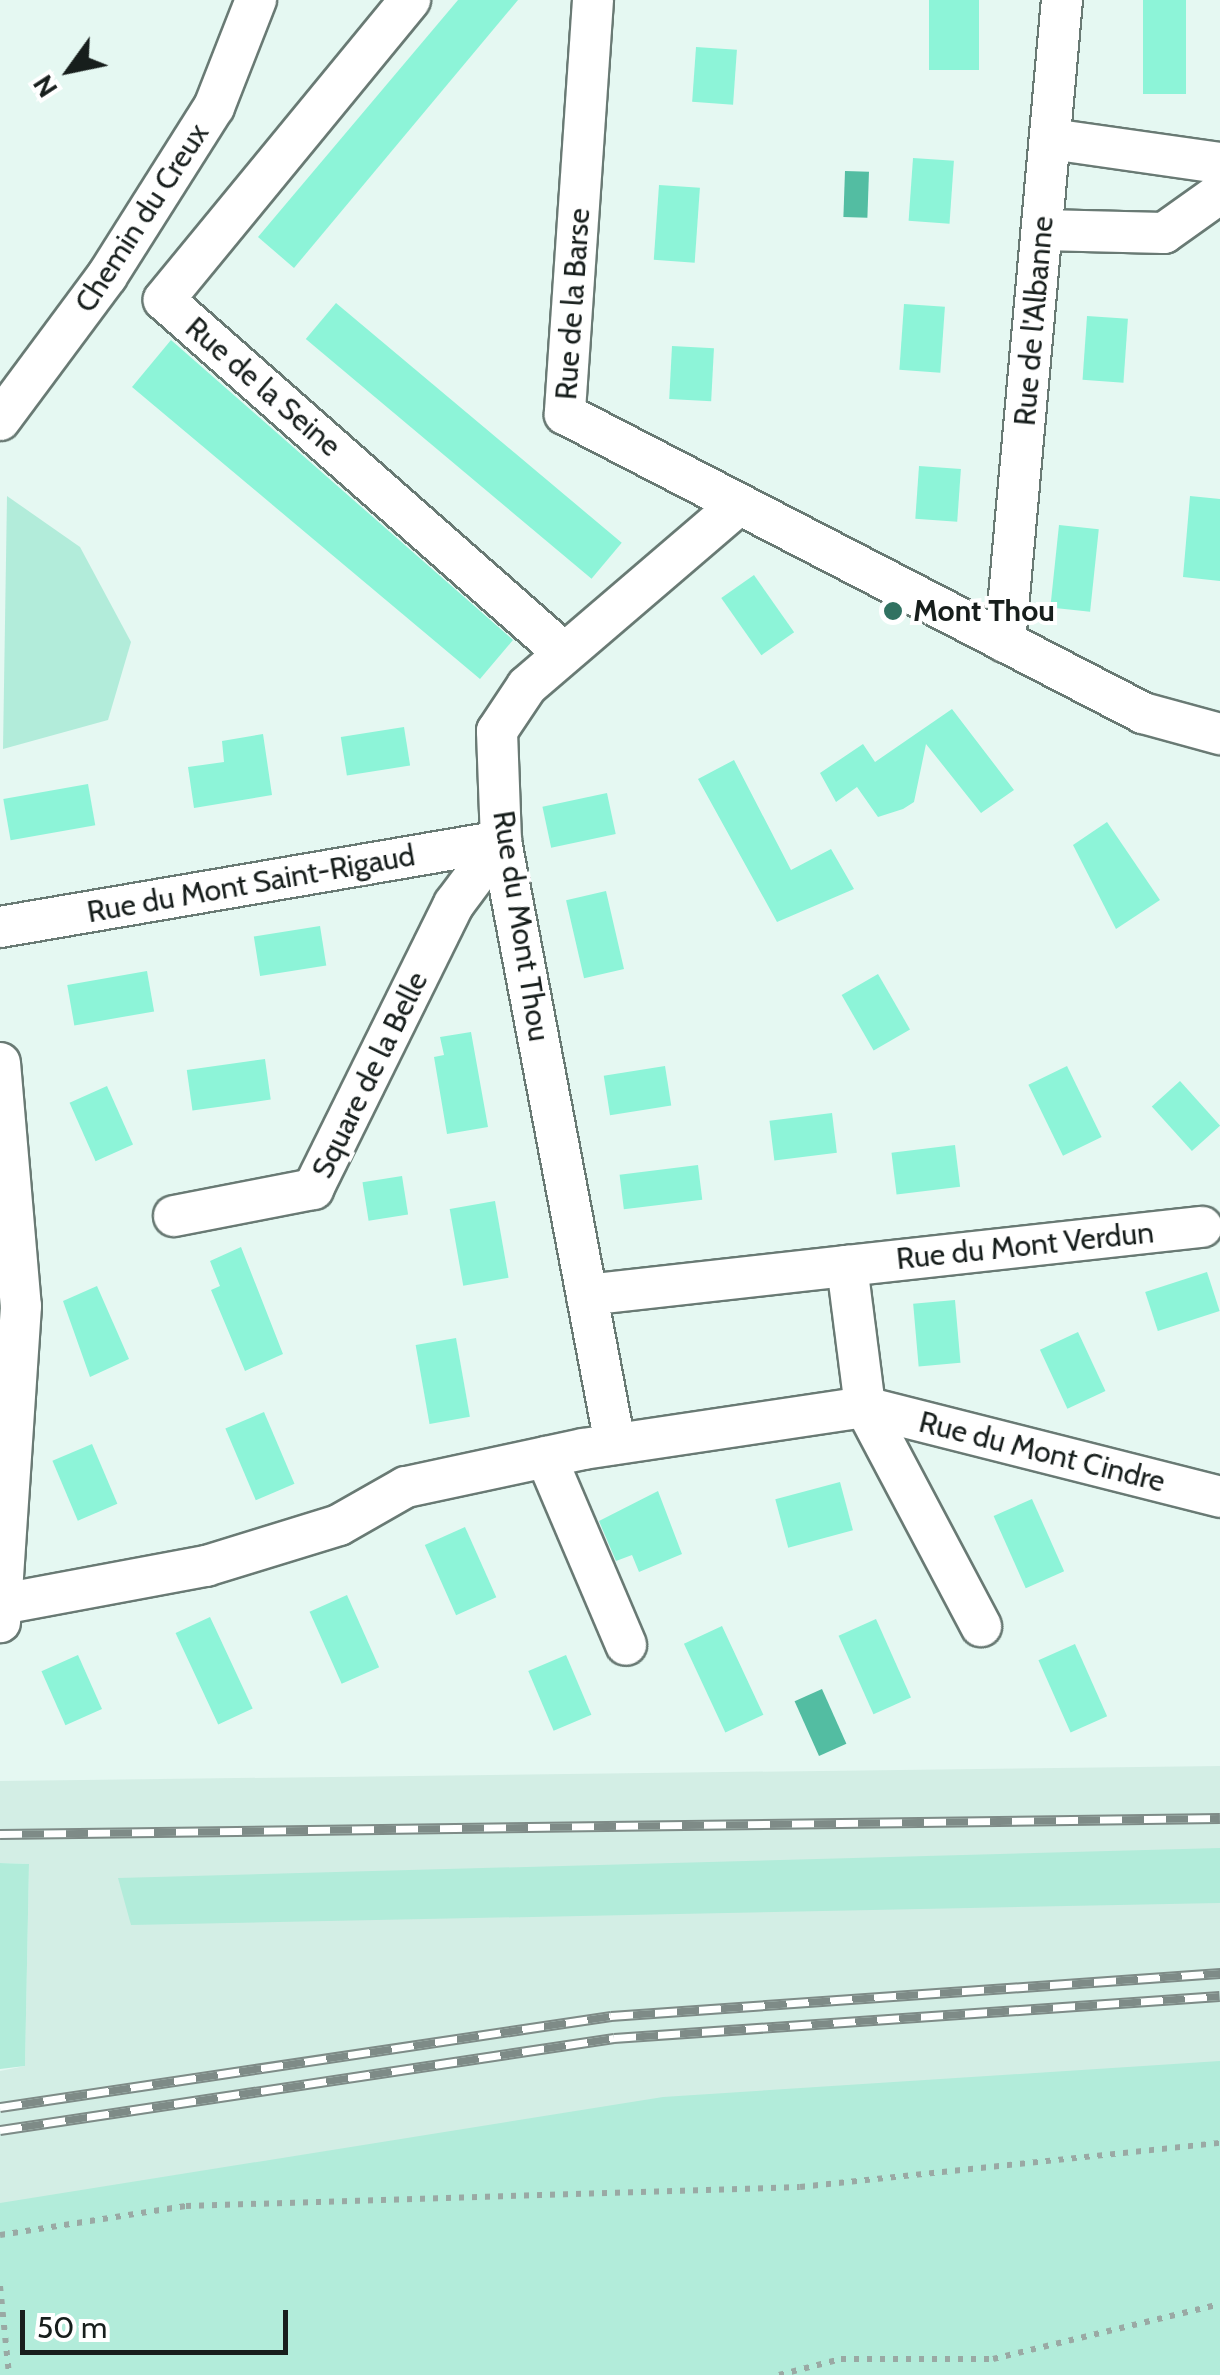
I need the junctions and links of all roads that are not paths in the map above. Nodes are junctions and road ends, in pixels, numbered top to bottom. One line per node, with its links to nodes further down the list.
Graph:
1 (256, 0): 9 (street, Chemin du Creux)
2 (410, 0): 12 (street, Rue de la Seine)
3 (593, 0): 10 (street, Rue de la Barse)
4 (1062, 0): 5 (street, Rue de l'Albanne)
5 (1050, 139): 6 (street); 8 (street, Rue de l'Albanne)
6 (1220, 163)
7 (1220, 193): 8 (street)
8 (1043, 230): 11 (street, Rue de l'Albanne)
9 (0, 420)
10 (736, 506): 11 (street); 12 (street, Rue du Mont Thou)
11 (1006, 642): 13 (street)
12 (564, 652): 14 (street, Rue du Mont Thou)
13 (1220, 734)
14 (502, 841): 15 (street, Rue du Mont Saint-Rigaud); 17 (street, Square de la Belle); 20 (street, Rue du Mont Thou)
15 (0, 927)
16 (0, 1062): 25 (street)
17 (174, 1216)
18 (1202, 1227): 19 (street, Rue du Mont Verdun)
19 (847, 1266): 20 (street, Rue du Mont Verdun); 21 (street)
20 (587, 1295): 22 (street, Rue du Mont Thou)
21 (865, 1407): 22 (street, Rue du Mont Cindre); 24 (street, Rue du Mont Cindre); 26 (street, Rue du Mont Cindre)
22 (616, 1444): 23 (street, Rue du Mont Cindre)
23 (546, 1457): 25 (street, Rue du Mont Cindre); 27 (street)
24 (1220, 1498)
25 (1, 1613)
26 (981, 1626)
27 (626, 1645)

